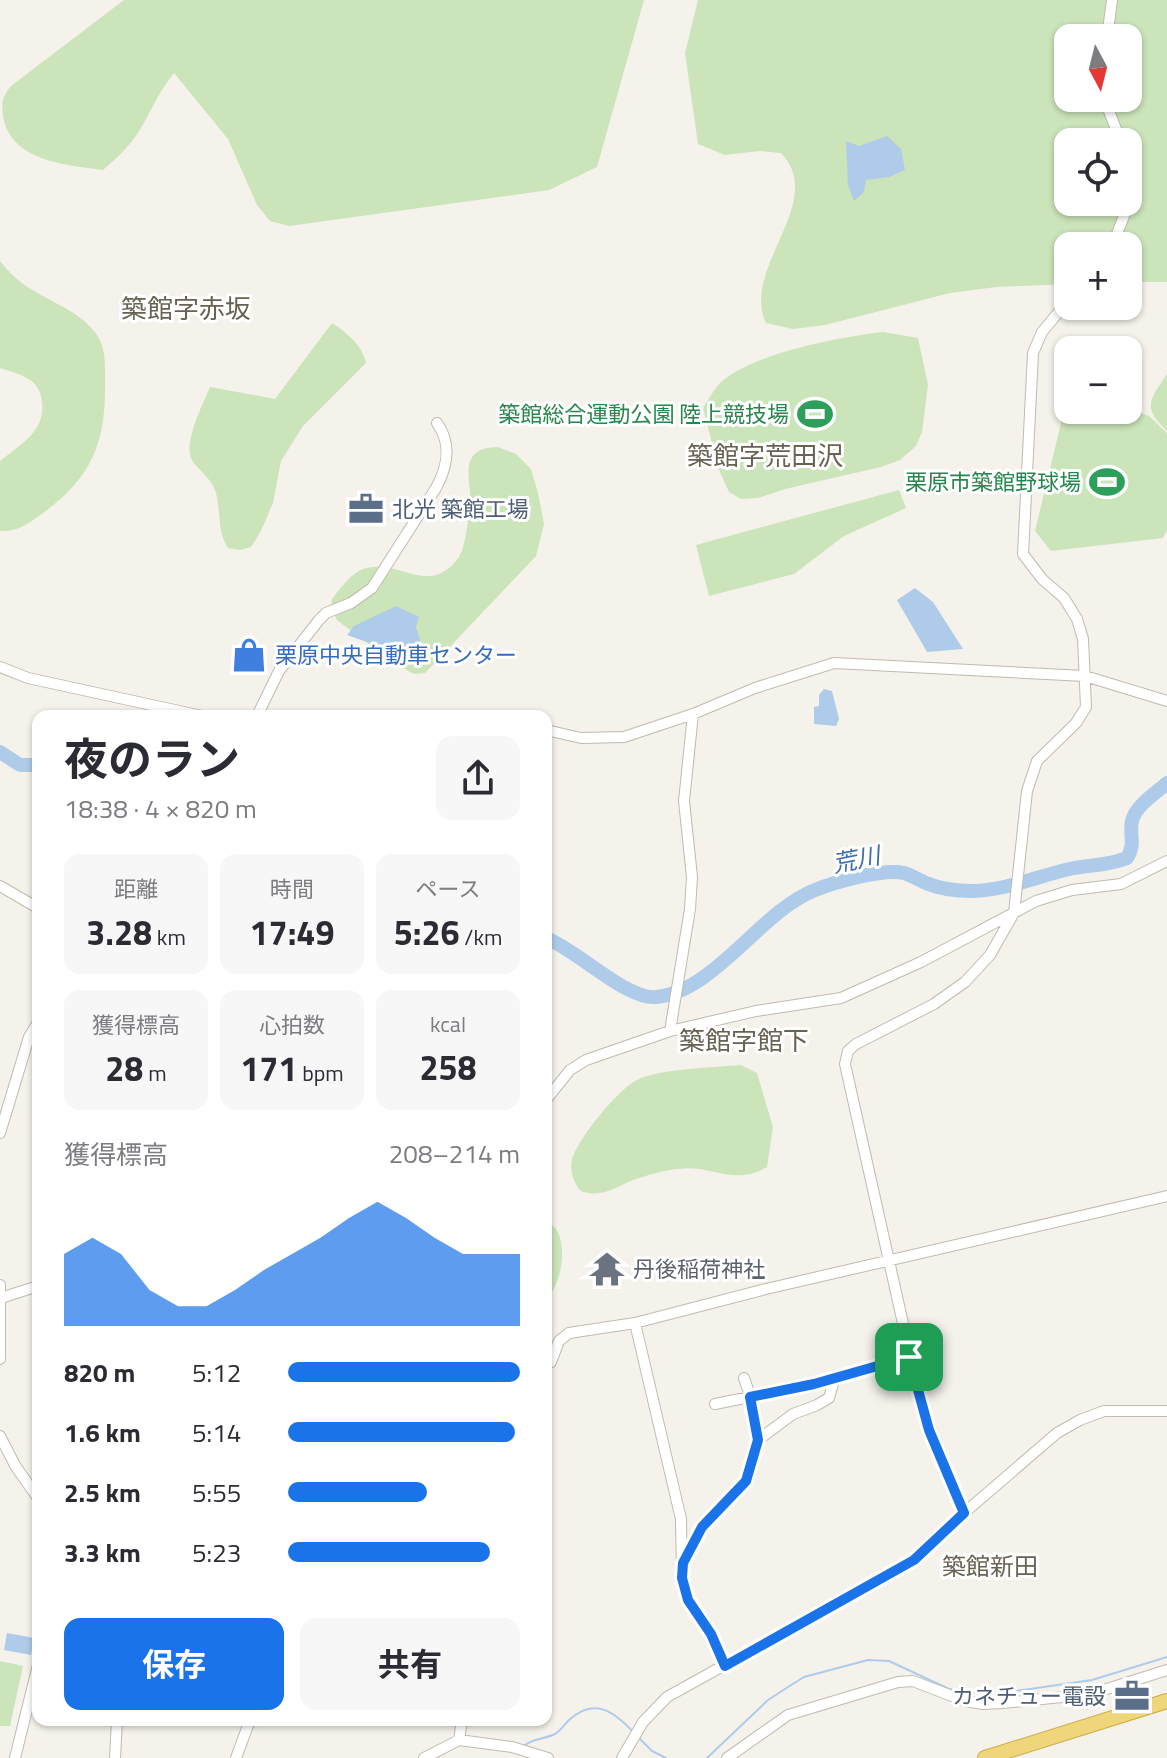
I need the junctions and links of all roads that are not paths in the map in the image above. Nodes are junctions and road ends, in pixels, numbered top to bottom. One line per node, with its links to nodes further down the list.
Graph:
1 (1112, 0): 2 (street)
2 (1109, 24)
3 (1054, 318): 6 (street)
4 (437, 423): 9 (street)
5 (0, 667): 8 (street)
6 (1085, 676): 7 (street); 10 (street); 15 (street)
7 (1167, 701)
8 (164, 710)
9 (260, 710)
10 (693, 714): 11 (street); 16 (street)
11 (552, 731)
12 (1167, 861): 15 (street)
13 (0, 886): 14 (street)
14 (32, 905)
15 (1014, 913): 16 (street); 21 (street)
16 (670, 1031): 18 (street)
17 (32, 1032): 19 (street)
18 (552, 1092)
19 (0, 1133)
20 (1167, 1196): 21 (street)
21 (887, 1261): 25 (street); 26 (street)
22 (0, 1285): 24 (street)
23 (32, 1288): 24 (street)
24 (1, 1298): 27 (street)
25 (635, 1323): 28 (street); 38 (street)
26 (909, 1357): 29 (street); 37 (street)
27 (0, 1359)
28 (552, 1359)
29 (835, 1377): 31 (street); 35 (street)
30 (744, 1378): 31 (street)
31 (750, 1397): 32 (street); 35 (street)
32 (715, 1404)
33 (1167, 1411): 37 (street)
34 (0, 1436): 36 (street)
35 (758, 1440): 38 (street)
36 (32, 1490)
37 (964, 1513): 39 (street)
38 (683, 1563): 39 (street)
39 (725, 1666): 52 (street)
40 (1167, 1670): 53 (street)
41 (32, 1689): 47 (street)
42 (1167, 1701): 54 (highway)
43 (117, 1726): 48 (street)
44 (248, 1726): 49 (street)
45 (461, 1726): 46 (street)
46 (459, 1740): 50 (street); 51 (street)
47 (15, 1758)
48 (115, 1758)
49 (236, 1758)
50 (424, 1758)
51 (548, 1758)
52 (622, 1758)
53 (727, 1758)
54 (985, 1758)

